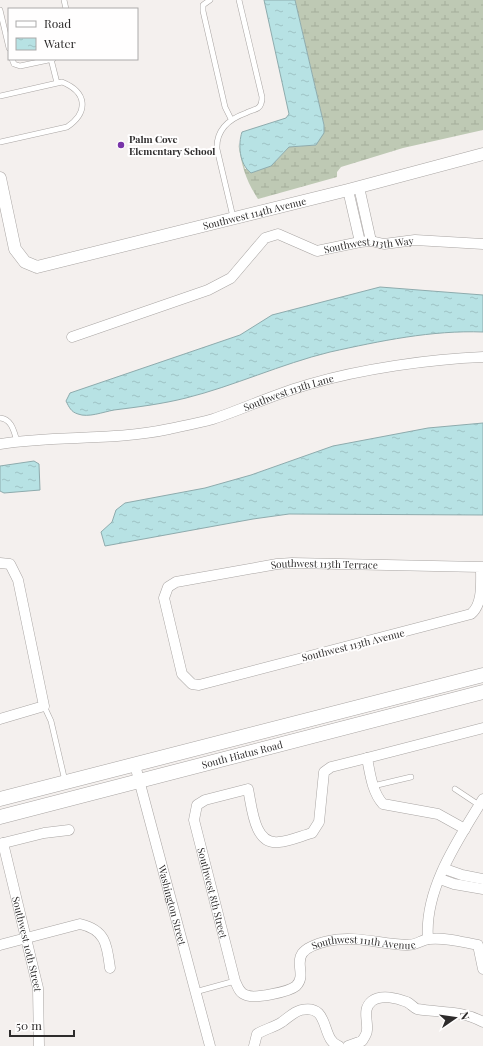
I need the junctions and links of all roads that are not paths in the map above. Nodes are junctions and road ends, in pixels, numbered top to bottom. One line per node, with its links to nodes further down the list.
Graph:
1 (210, 0): 10 (lane)
2 (239, 0): 10 (lane)
3 (0, 10): 4 (lane)
4 (8, 44)
5 (12, 60): 6 (lane)
6 (47, 60)
7 (52, 60): 8 (lane)
8 (57, 83): 9 (lane); 11 (lane)
9 (0, 96)
10 (231, 119): 15 (lane)
11 (0, 142)
12 (483, 154): 14 (street, Southwest 114th Avenue)
13 (0, 178): 15 (street, Southwest 114th Avenue)
14 (353, 188): 15 (street, Southwest 114th Avenue); 16 (street); 17 (street)
15 (233, 217)
16 (360, 242): 17 (street, Southwest 113th Way); 19 (street, Southwest 113th Way)
17 (371, 242): 18 (street, Southwest 113th Way)
18 (483, 244)
19 (72, 337)
20 (483, 357): 22 (street, Southwest 113th Lane)
21 (0, 418): 22 (lane)
22 (17, 442): 23 (street)
23 (0, 444)
24 (5, 563): 29 (street)
25 (482, 567): 27 (street, Southwest 113th Avenue); 27 (street, Southwest 113th Terrace)
26 (483, 675): 33 (main road, South Hiatus Road)
27 (186, 681)
28 (483, 692): 35 (main road, South Hiatus Road)
29 (44, 706): 30 (street); 36 (lane)
30 (0, 719)
31 (483, 728): 32 (street)
32 (368, 758): 37 (street); 54 (street, Southwest 8th Street)
33 (135, 765): 35 (street, Washington Street); 36 (main road, South Hiatus Road)
34 (411, 777): 37 (lane)
35 (138, 781): 41 (main road, South Hiatus Road); 55 (street, Washington Street)
36 (65, 782): 39 (main road, South Hiatus Road)
37 (373, 786): 42 (street)
38 (455, 789): 40 (lane)
39 (0, 799)
40 (481, 802): 42 (street)
41 (0, 817)
42 (465, 829): 45 (street)
43 (69, 830): 44 (street)
44 (2, 843): 49 (street, Southwest 10th Street)
45 (445, 868): 46 (street); 47 (street)
46 (440, 879): 48 (street); 50 (street)
47 (483, 879)
48 (483, 889)
49 (25, 938): 51 (street); 52 (street); 57 (street, Southwest 10th Street)
50 (428, 939): 53 (street, Southwest 111th Avenue); 54 (street, Southwest 111th Avenue)
51 (0, 945)
52 (110, 968)
53 (483, 969)
54 (235, 981): 55 (lane)
55 (195, 992): 58 (street, Washington Street)
56 (483, 1022): 61 (street)
57 (39, 1046)
58 (210, 1046)
59 (254, 1046): 60 (street)
60 (339, 1046)
61 (348, 1046)

